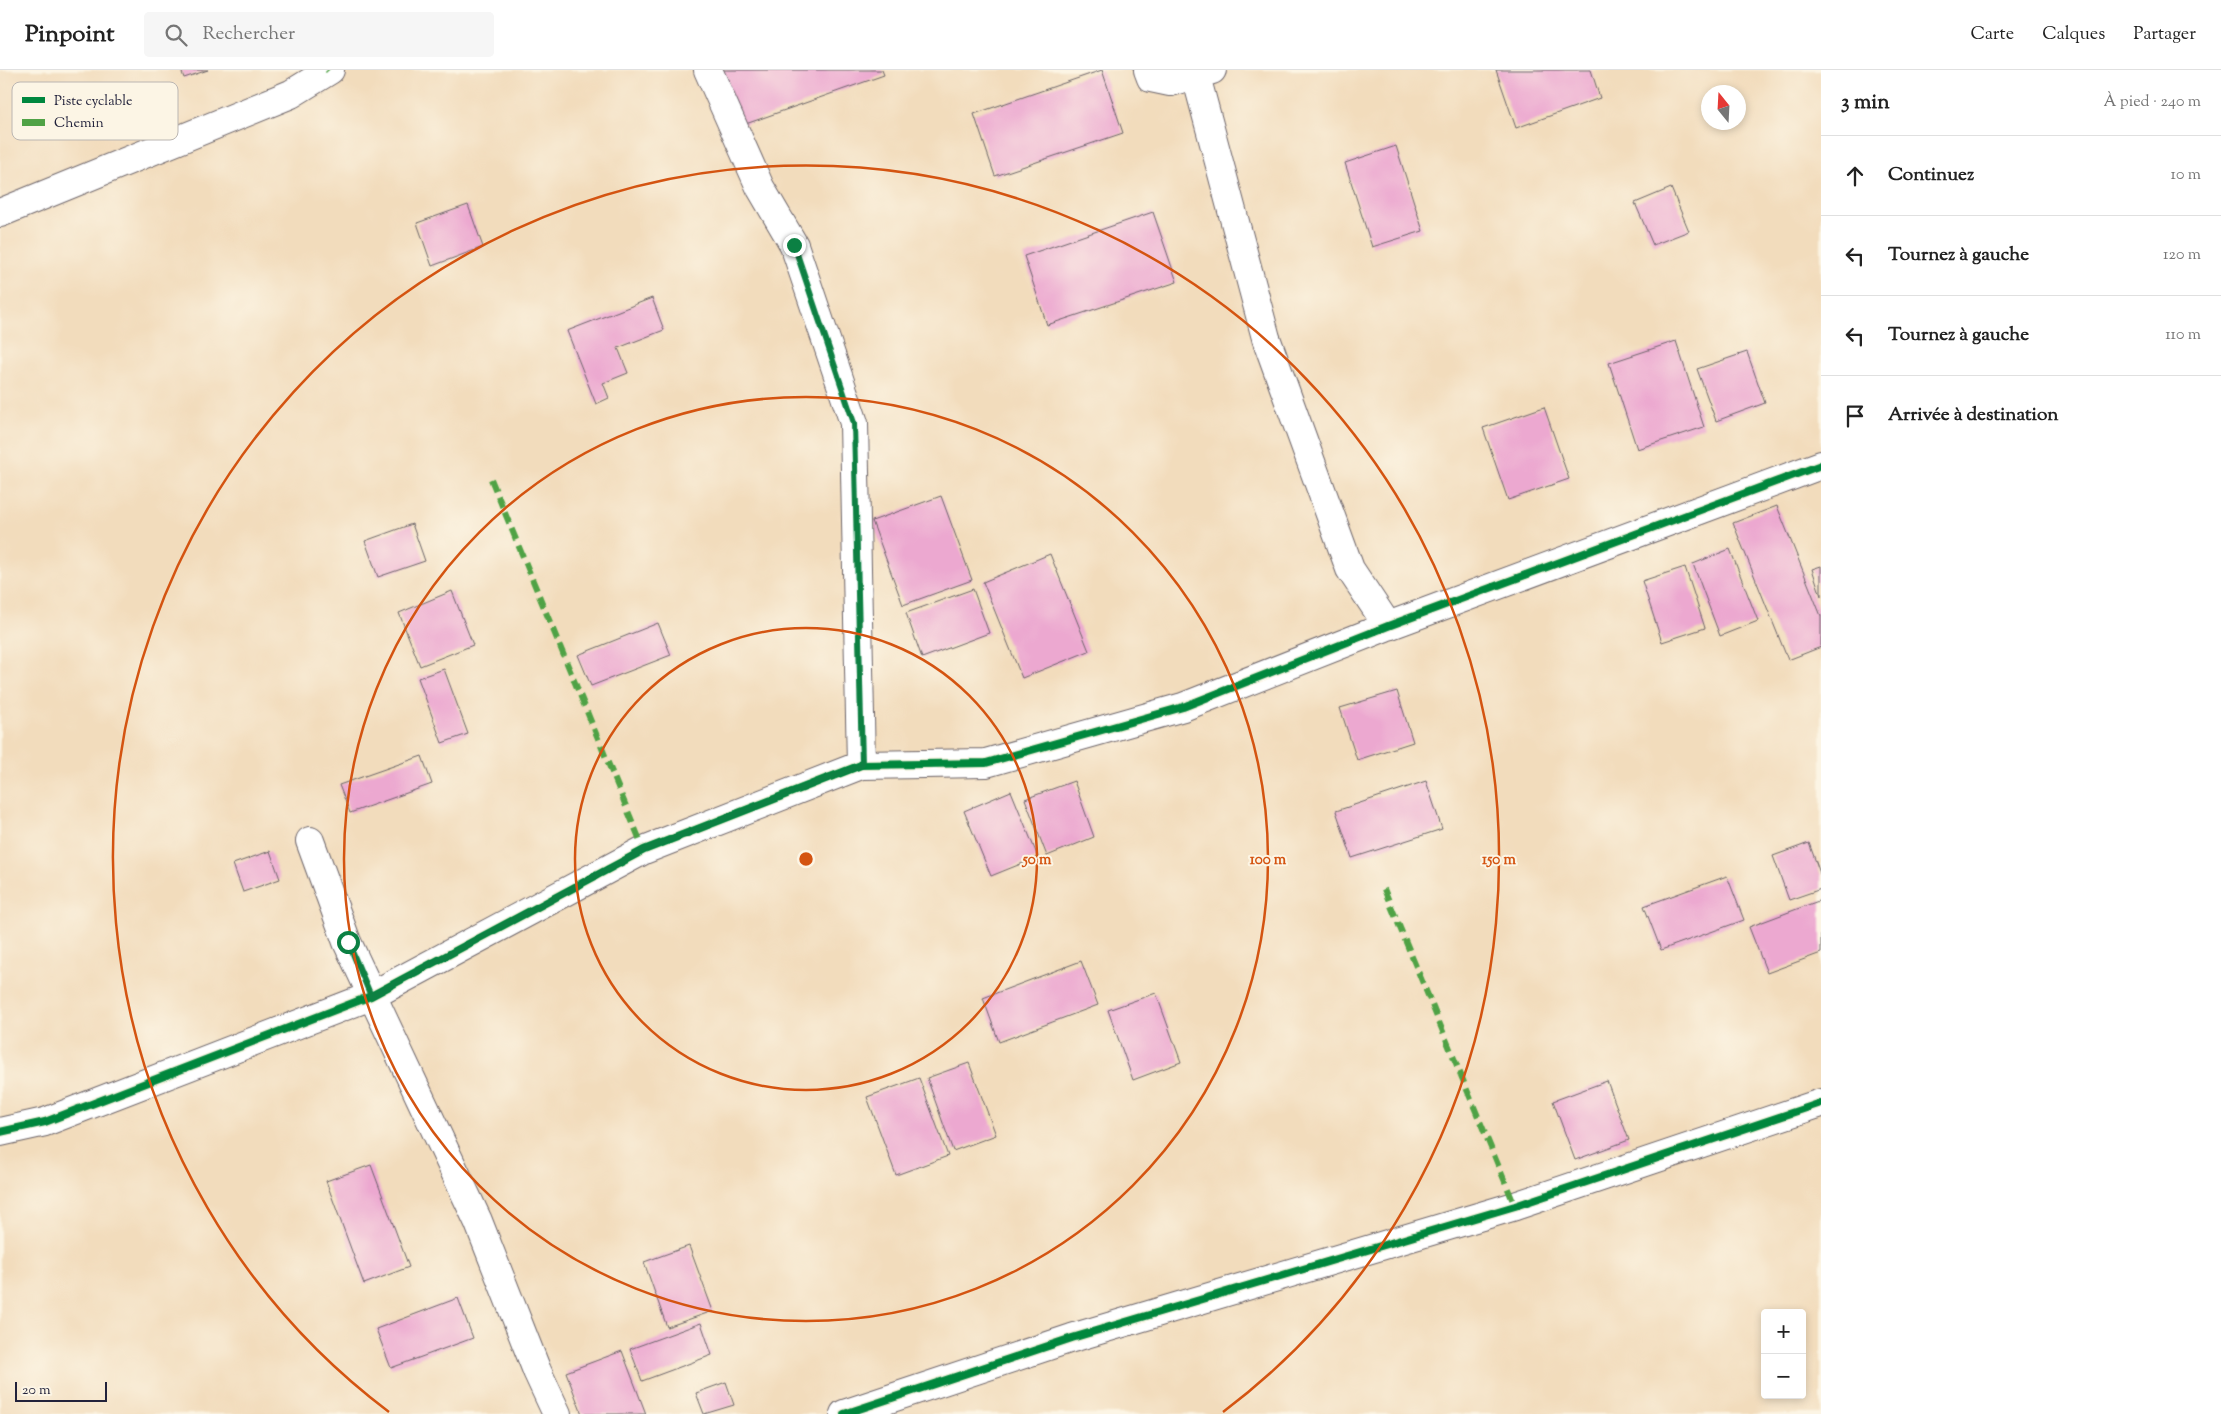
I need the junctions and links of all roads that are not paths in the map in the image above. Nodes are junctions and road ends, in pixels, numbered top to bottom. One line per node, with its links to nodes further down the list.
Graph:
1 (330, 70): 5 (street)
2 (708, 70): 8 (street)
3 (1148, 70): 4 (street)
4 (1204, 73): 7 (street)
5 (0, 213)
6 (1821, 465): 7 (street)
7 (1388, 626): 8 (street)
8 (862, 765): 10 (street)
9 (310, 841): 10 (street)
10 (371, 996): 12 (street); 13 (street)
11 (1821, 1103): 14 (street)
12 (0, 1132)
13 (557, 1414)
14 (844, 1414)

